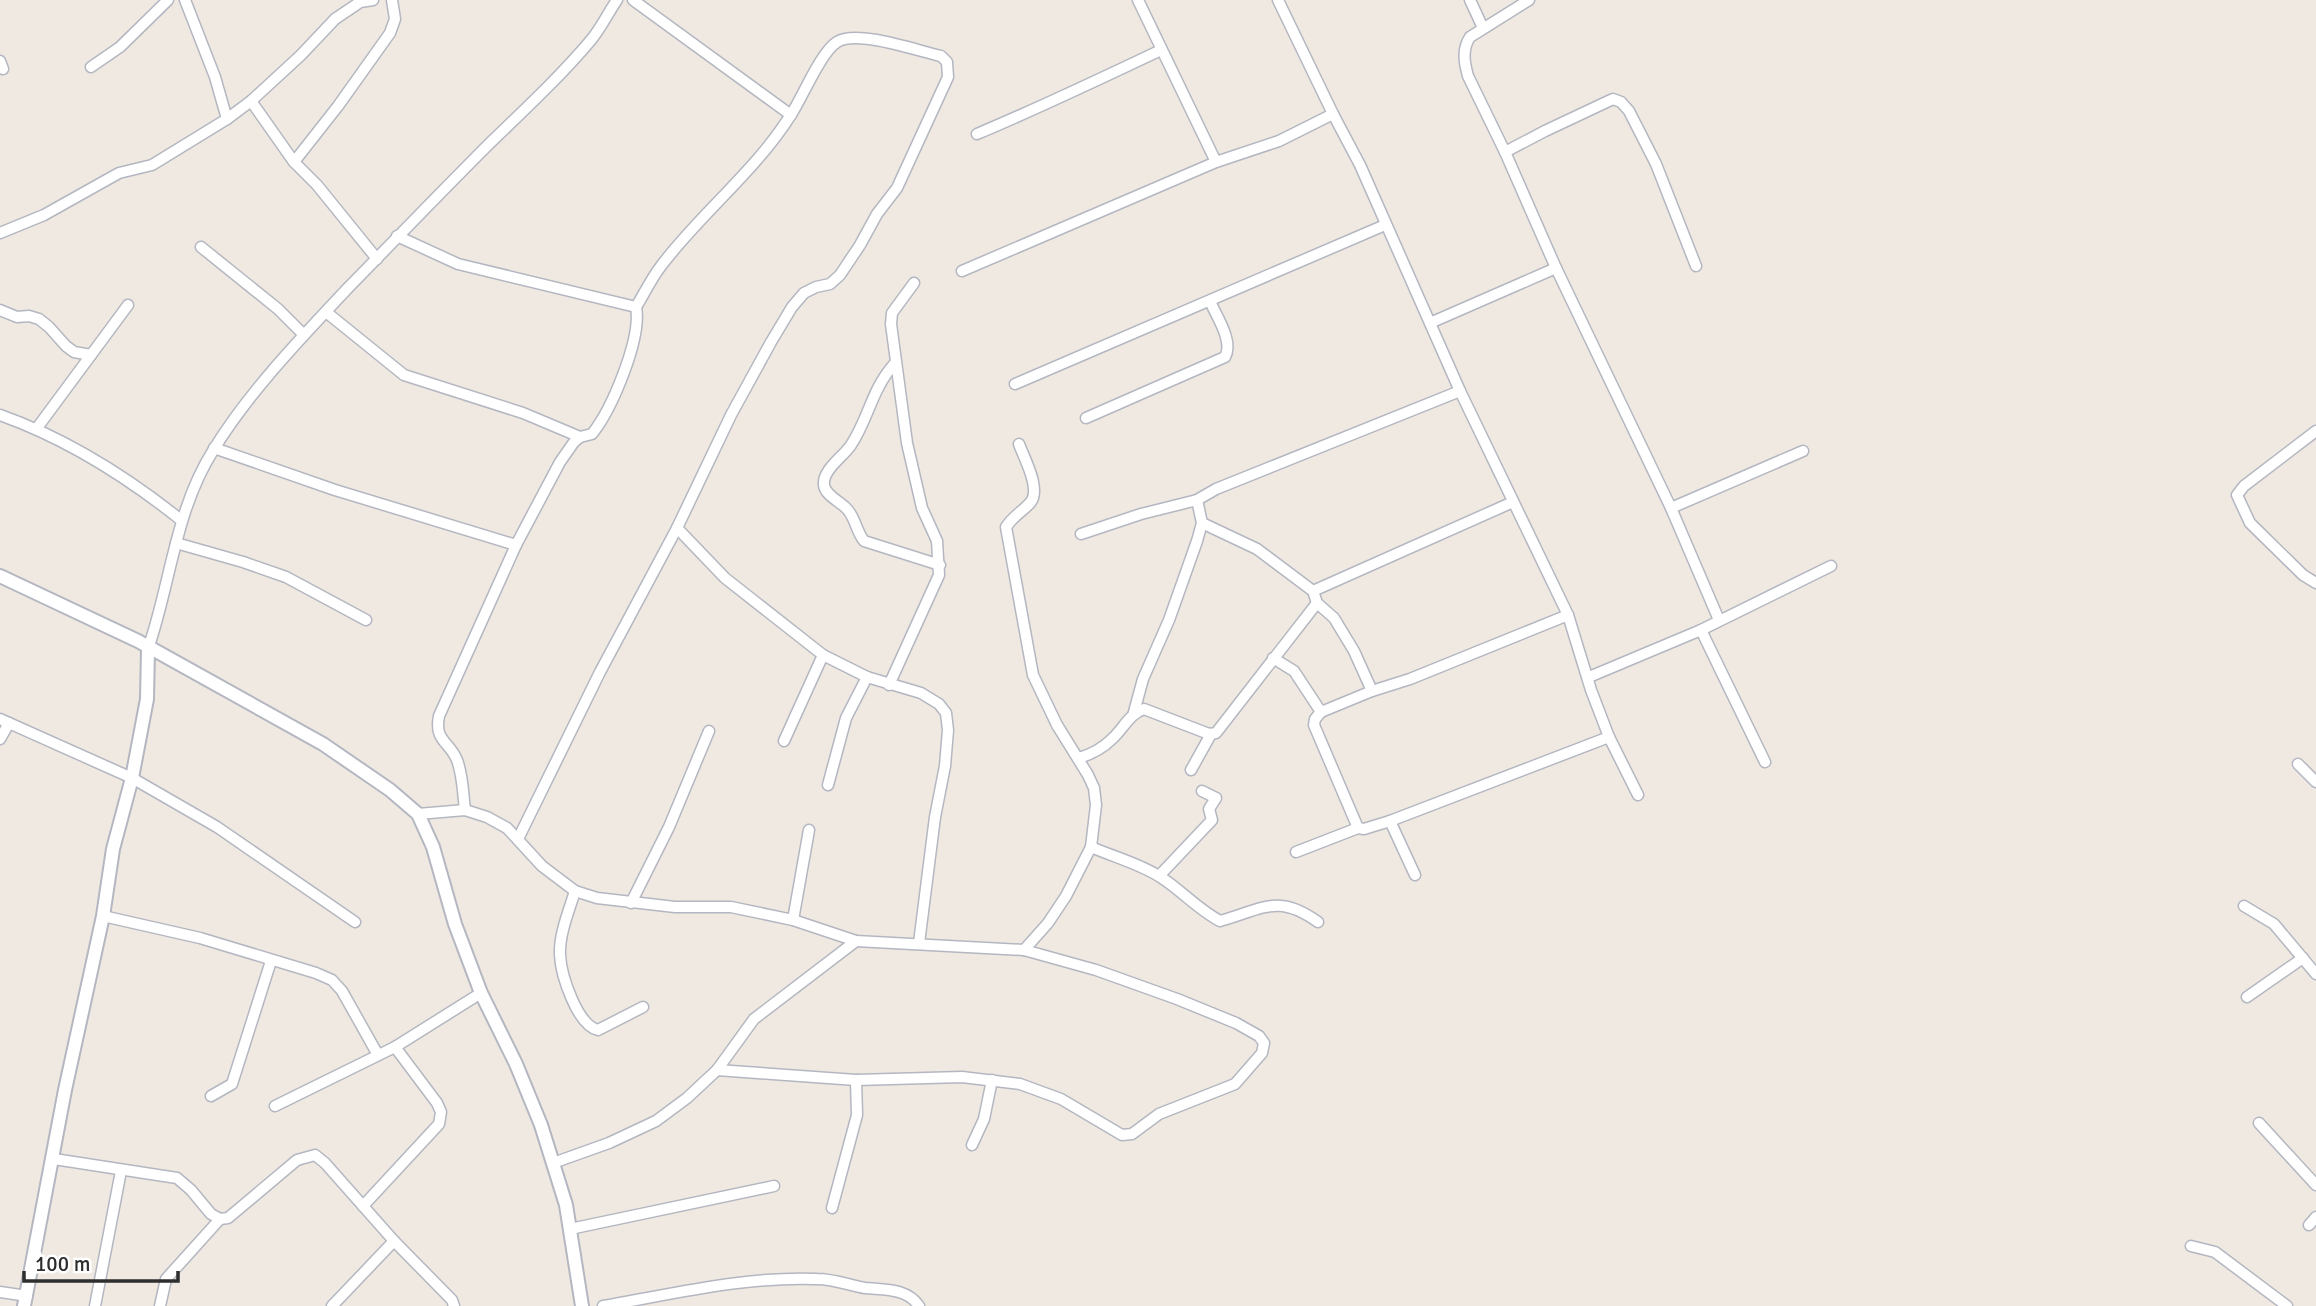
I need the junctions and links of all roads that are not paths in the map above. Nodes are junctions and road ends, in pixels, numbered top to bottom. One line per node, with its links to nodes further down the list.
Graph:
1 (168, 0): 13 (street)
2 (185, 0): 17 (street)
3 (373, 0): 14 (street)
4 (392, 0): 20 (street)
5 (617, 0): 24 (street)
6 (633, 0): 16 (street)
7 (1138, 0): 12 (street)
8 (1278, 0): 15 (street)
9 (1470, 0): 11 (street)
10 (1529, 0): 11 (street)
11 (1483, 28): 19 (street)
12 (1161, 50): 18 (street); 21 (street)
13 (91, 67)
14 (251, 101): 17 (street); 20 (street)
15 (1333, 114): 21 (street); 22 (street)
16 (791, 115): 33 (street); 55 (street)
17 (227, 119): 23 (street)
18 (976, 134)
19 (1506, 152): 27 (street); 28 (street)
20 (294, 162): 26 (street)
21 (1216, 162): 29 (street)
22 (1385, 225): 31 (street); 36 (street)
23 (0, 233)
24 (397, 236): 26 (street); 33 (street)
25 (201, 247): 37 (street)
26 (377, 259): 35 (street)
27 (1696, 266)
28 (1556, 268): 36 (street); 52 (street)
29 (962, 271)
30 (914, 283): 39 (street)
31 (1210, 301): 40 (street); 43 (street)
32 (128, 305): 38 (street)
33 (636, 307): 46 (street)
34 (0, 310): 38 (street)
35 (326, 312): 37 (street); 46 (street)
36 (1430, 323): 41 (street)
37 (304, 334): 48 (street)
38 (91, 355): 44 (street)
39 (895, 363): 59 (street); 59 (street)
40 (1014, 384)
41 (1460, 391): 50 (street); 51 (street)
42 (0, 415): 44 (street)
43 (1086, 418)
44 (37, 428): 53 (street)
45 (2316, 431): 62 (street)
46 (580, 437): 58 (street)
47 (1018, 443): 84 (street)
48 (214, 448): 53 (street); 58 (street)
49 (1803, 451): 52 (street)
50 (1197, 500): 54 (street); 56 (street)
51 (1513, 502): 63 (street); 65 (street)
52 (1671, 508): 67 (street)
53 (181, 520): 57 (street)
54 (1202, 523): 63 (street); 76 (street)
55 (677, 528): 70 (street); 98 (street)
56 (1081, 534)
57 (176, 543): 66 (street); 69 (street)
58 (516, 545): 93 (street)
59 (940, 565): 74 (street)
60 (1831, 566): 67 (street)
61 (0, 576): 69 (street)
62 (2316, 583)
63 (1313, 591): 64 (street)
64 (1317, 603): 71 (street); 75 (street)
65 (1568, 615): 73 (street); 75 (street)
66 (366, 620)
67 (1719, 620): 68 (street)
68 (1701, 630): 73 (street); 85 (street)
69 (148, 649): 88 (street); 94 (street)
70 (823, 655): 72 (street); 83 (street)
71 (1273, 658): 77 (street); 80 (street)
72 (866, 677): 74 (street); 90 (street)
73 (1589, 677): 81 (street)
74 (889, 685): 111 (street)
75 (1372, 691): 77 (street)
76 (1134, 712): 80 (street); 84 (street)
77 (1321, 712): 96 (street)
78 (5, 721): 82 (street); 88 (street)
79 (709, 731): 104 (street)
80 (1211, 734): 87 (street)
81 (1609, 737): 92 (street); 95 (street)
82 (0, 739)
83 (784, 741)
84 (1079, 758): 99 (street)
85 (1765, 762)
86 (2298, 764): 89 (street)
87 (1191, 770)
88 (132, 778): 106 (street); 108 (street)
89 (2316, 782)
90 (828, 785)
91 (1202, 791): 102 (street)
92 (1638, 795)
93 (465, 810): 94 (street); 98 (street)
94 (418, 814): 116 (street)
95 (1390, 821): 96 (street); 101 (street)
96 (1358, 828): 100 (street)
97 (809, 830): 107 (street)
98 (518, 839): 103 (street)
99 (1091, 847): 102 (street); 112 (street)
100 (1296, 852)
101 (1415, 875)
102 (1159, 876): 109 (street)
103 (575, 891): 104 (street); 118 (street)
104 (631, 903): 107 (street)
105 (2244, 906): 113 (street)
106 (103, 916): 114 (street); 128 (street)
107 (793, 920): 110 (street)
108 (355, 922)
109 (1318, 922)
110 (856, 941): 111 (street); 121 (street)
111 (919, 943): 112 (street)
112 (1024, 950): 123 (street)
113 (2303, 958): 115 (street); 117 (street)
114 (271, 961): 120 (street); 124 (street)
115 (2316, 974)
116 (481, 993): 119 (street); 129 (street)
117 (2247, 997)
118 (643, 1007)
119 (395, 1047): 120 (street); 133 (street)
120 (378, 1055): 125 (street)
121 (717, 1070): 122 (street); 129 (street)
122 (856, 1080): 123 (street); 134 (street)
123 (992, 1080): 127 (street)
124 (211, 1096)
125 (275, 1106)
126 (2259, 1124): 131 (street)
127 (972, 1145)
128 (54, 1159): 130 (street); 140 (street)
129 (553, 1163): 136 (street)
130 (121, 1171): 135 (street); 141 (street)
131 (2316, 1185)
132 (774, 1186): 136 (street)
133 (363, 1206): 135 (street); 137 (street)
134 (832, 1208)
135 (220, 1219): 142 (street)
136 (570, 1229): 145 (street)
137 (394, 1241): 143 (street); 144 (street)
138 (2191, 1245): 148 (street)
139 (0, 1292): 140 (street)
140 (25, 1301)
141 (95, 1306)
142 (160, 1306)
143 (332, 1306)
144 (454, 1306)
145 (582, 1306)
146 (603, 1306): 147 (street)
147 (919, 1306)
148 (2287, 1306)

